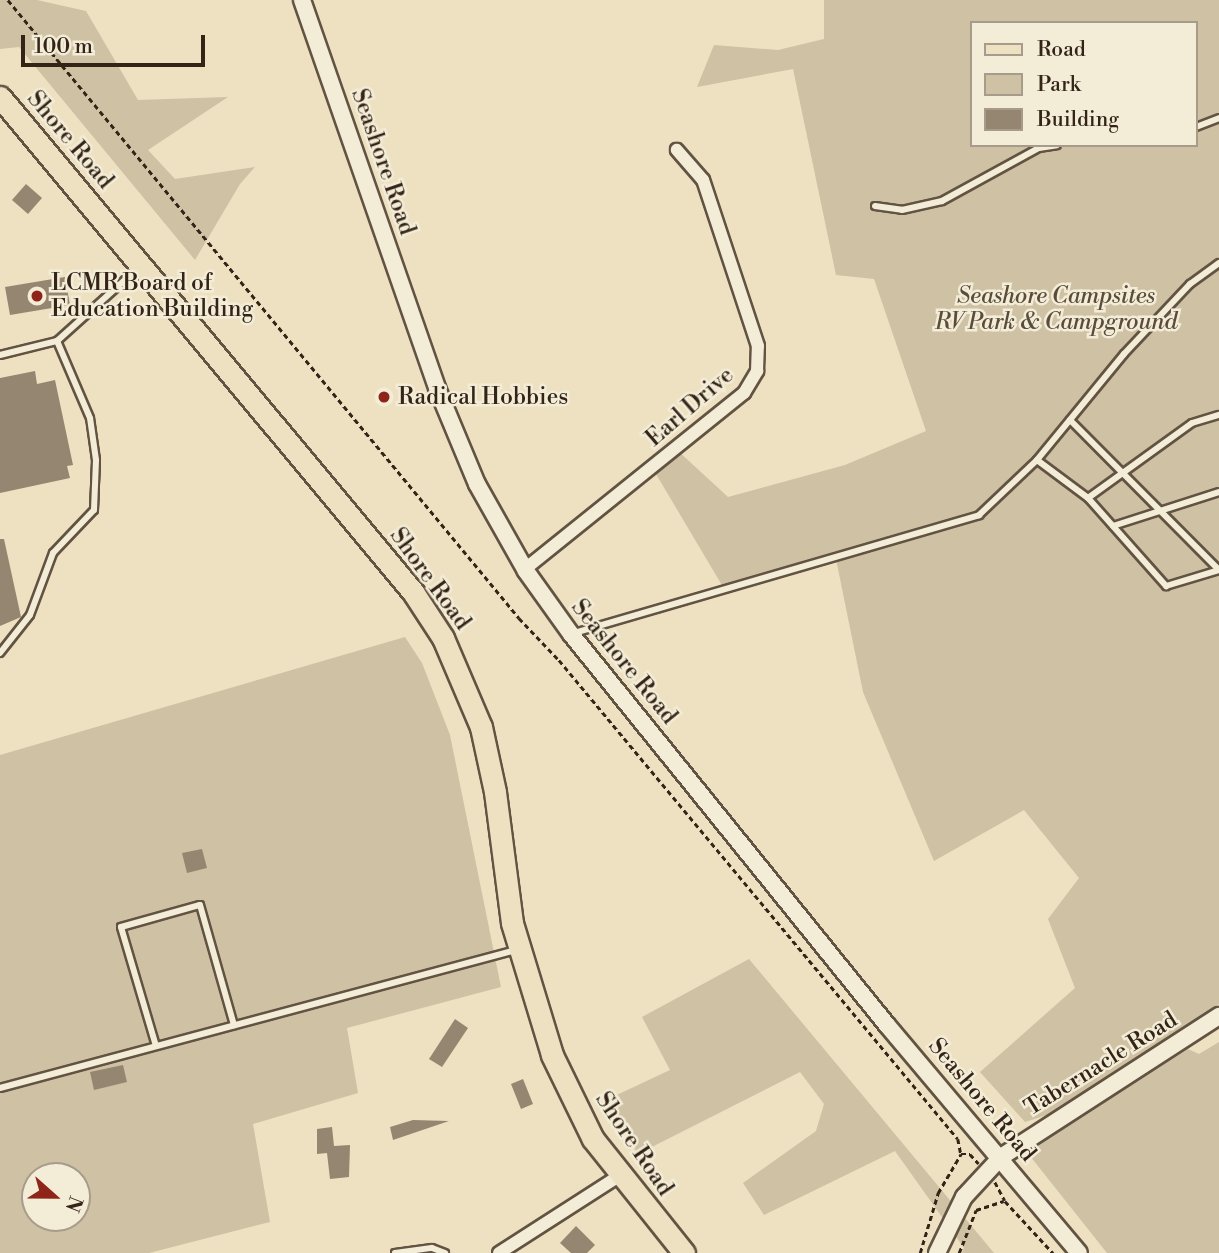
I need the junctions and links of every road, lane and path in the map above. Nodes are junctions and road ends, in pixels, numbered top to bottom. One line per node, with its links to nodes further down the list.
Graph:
1 (8, 0): 30 (path)
2 (302, 0): 21 (street, Seashore Road)
3 (0, 97): 10 (main road, Shore Road)
4 (1219, 118): 5 (lane)
5 (1198, 126)
6 (1045, 147): 8 (lane)
7 (677, 150): 21 (street, Earl Drive)
8 (875, 206)
9 (1219, 263): 14 (lane)
10 (141, 266): 11 (lane); 25 (main road, Shore Road)
11 (57, 341): 12 (lane); 24 (lane)
12 (0, 355)
13 (1219, 415): 16 (lane)
14 (1070, 420): 15 (lane); 16 (lane)
15 (1037, 460): 18 (lane); 23 (lane)
16 (1124, 472): 18 (lane); 19 (lane)
17 (1219, 492): 19 (lane)
18 (1088, 498): 20 (lane)
19 (1158, 510): 20 (lane); 22 (lane)
20 (1113, 526): 22 (lane)
21 (525, 569): 23 (street, Seashore Road)
22 (1219, 570)
23 (571, 634): 32 (street, Seashore Road)
24 (0, 653)
25 (519, 949): 27 (lane); 33 (main road, Shore Road)
26 (1219, 1016): 32 (street, Tabernacle Road)
27 (234, 1025): 28 (lane); 28 (lane)
28 (156, 1046): 29 (lane)
29 (0, 1087)
30 (961, 1154): 31 (path); 40 (path)
31 (970, 1154)
32 (1001, 1157): 41 (street, Tabernacle Road); 44 (street, Seashore Road)
33 (619, 1175): 38 (street); 39 (main road, Shore Road)
34 (1004, 1193): 35 (path)
35 (1005, 1201): 42 (path); 43 (path)
36 (395, 1253): 37 (lane)
37 (445, 1253)
38 (499, 1253)
39 (684, 1253)
40 (920, 1253)
41 (937, 1253)
42 (959, 1253)
43 (1053, 1253)
44 (1079, 1253)

